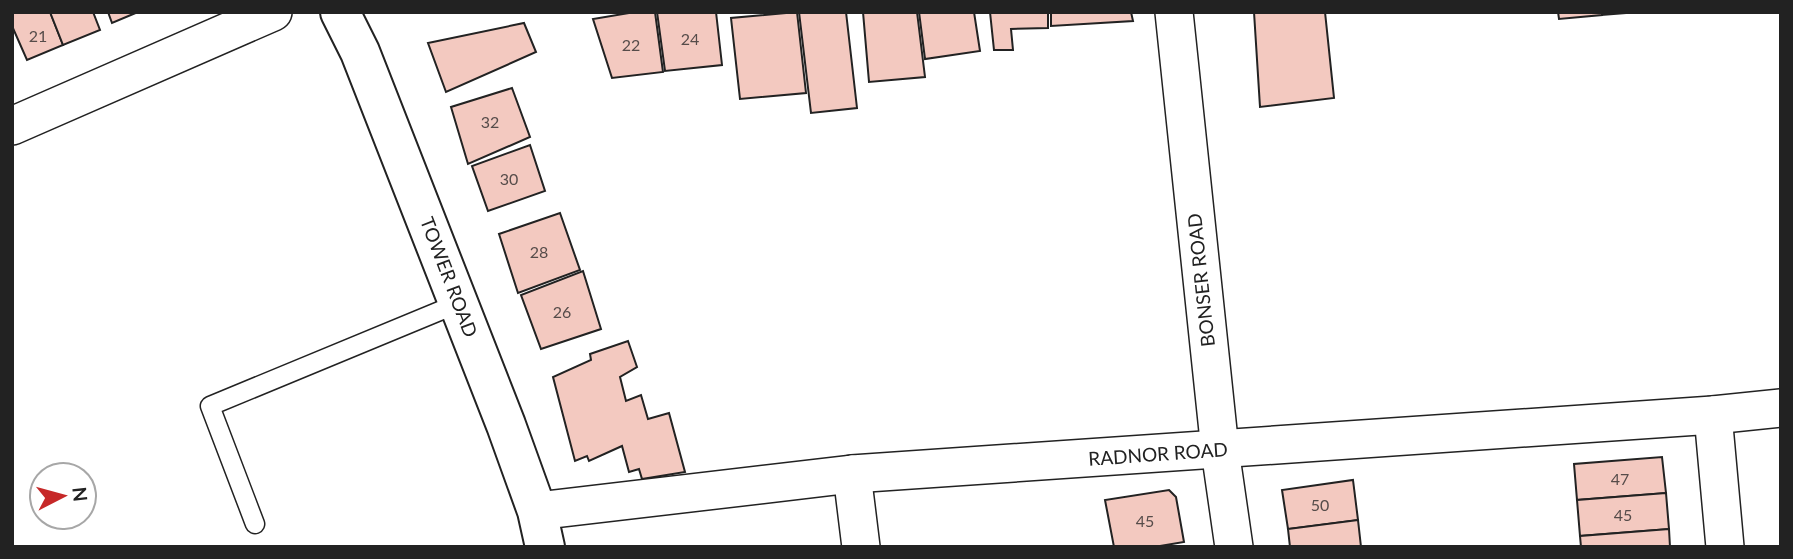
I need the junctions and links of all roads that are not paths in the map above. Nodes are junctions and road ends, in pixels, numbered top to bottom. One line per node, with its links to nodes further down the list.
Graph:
1 (273, 12): 4 (street)
2 (340, 12): 5 (street, TOWER ROAD)
3 (1174, 12): 8 (street, BONSER ROAD)
4 (12, 126)
5 (459, 303): 10 (lane); 11 (street, TOWER ROAD)
6 (1781, 408): 7 (street, RADNOR ROAD)
7 (1713, 415): 8 (street, RADNOR ROAD); 14 (street)
8 (1220, 450): 9 (street, RADNOR ROAD); 13 (street, BONSER ROAD)
9 (852, 474): 11 (street, RADNOR ROAD); 12 (street)
10 (255, 524)
11 (541, 529)
12 (860, 547)
13 (1234, 547)
14 (1725, 547)

